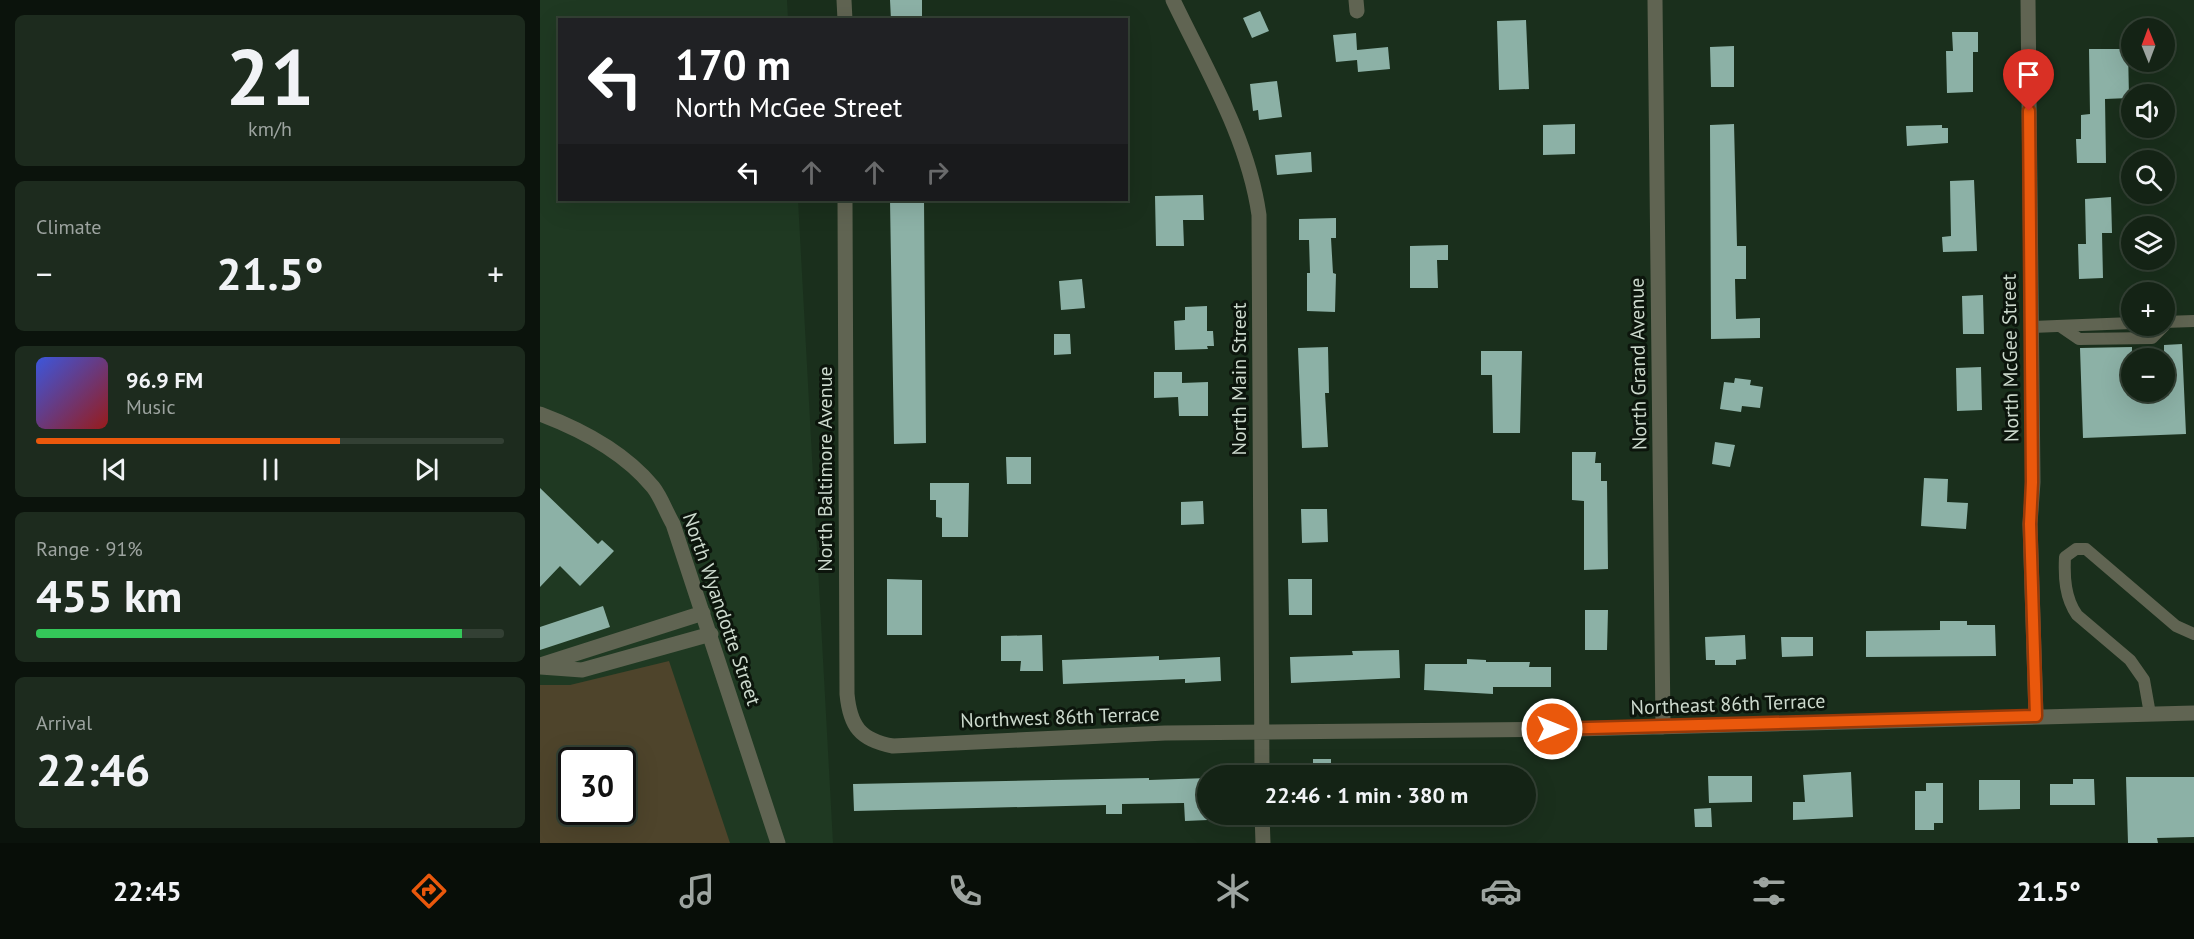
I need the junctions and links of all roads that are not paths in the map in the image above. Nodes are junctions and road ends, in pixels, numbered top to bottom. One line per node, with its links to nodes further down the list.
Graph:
1 (844, 0): 5 (street)
2 (1173, 0): 23 (street, North Main Street)
3 (1655, 0): 21 (street, North Grand Avenue)
4 (2028, 0): 11 (street, North McGee Street)
5 (844, 18)
6 (845, 201): 22 (street, North Baltimore Avenue)
7 (2194, 321): 9 (lane)
8 (2121, 323): 10 (lane)
9 (2175, 323)
10 (2060, 326): 11 (lane); 12 (lane)
11 (2031, 327): 20 (street, North McGee Street)
12 (2154, 336)
13 (540, 414): 14 (street, North Wyandotte Street)
14 (703, 613): 16 (street, North Wyandotte Street); 17 (street)
15 (2194, 633): 19 (lane)
16 (711, 634): 17 (street); 26 (street, North Wyandotte Street)
17 (540, 666)
18 (2194, 713): 19 (street, Northeast 86th Terrace)
19 (2150, 714): 20 (street, Northeast 86th Terrace)
20 (2036, 716): 21 (street, Northeast 86th Terrace)
21 (1663, 727): 23 (street, Northeast 86th Terrace)
22 (862, 734): 23 (street, Northwest 86th Terrace)
23 (1263, 734): 24 (street, North Main Street)
24 (1262, 765)
25 (1262, 825): 27 (street)
26 (778, 843)
27 (1263, 843)

